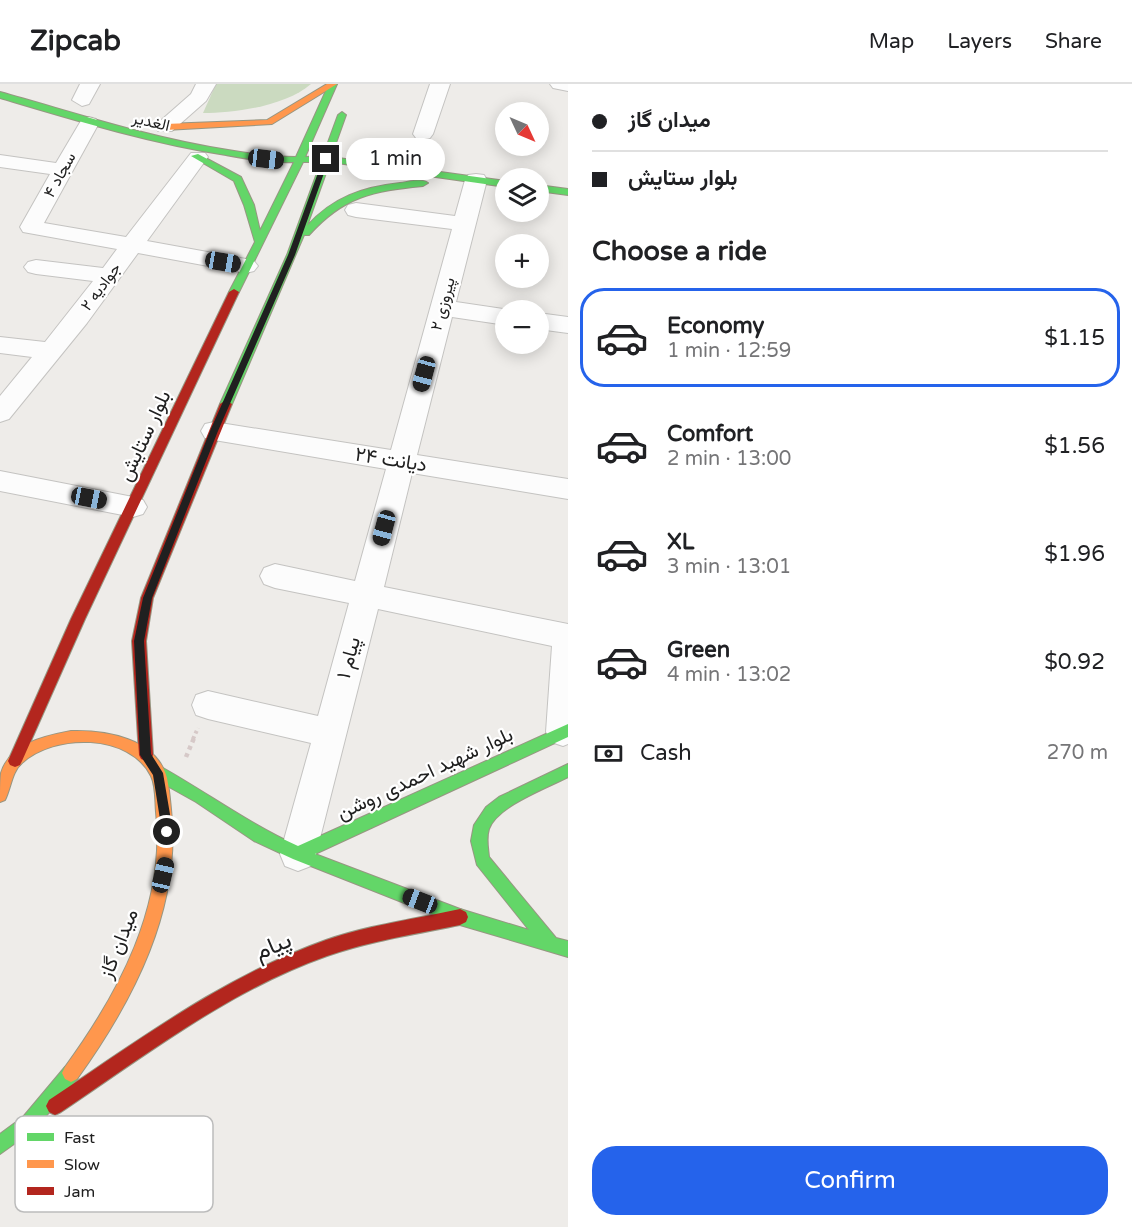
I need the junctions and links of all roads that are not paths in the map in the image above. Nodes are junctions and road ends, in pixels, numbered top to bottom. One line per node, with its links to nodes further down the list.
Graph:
1 (18, 84): 7 (main road)
2 (206, 84): 10 (street)
3 (333, 84): 10 (main road); 15 (main road, بلوار ستایش)
4 (440, 84): 11 (street)
5 (560, 84): 6 (street)
6 (568, 85)
7 (0, 95): 8 (main road, الغدیر)
8 (85, 101): 13 (main road, الغدیر); 20 (street, سجاد ۴)
9 (346, 106): 17 (main road)
10 (160, 125): 12 (main road, الغدیر)
11 (423, 134)
12 (240, 139)
13 (149, 140): 16 (main road); 19 (main road, الغدیر)
14 (282, 145): 15 (main road)
15 (305, 148): 17 (main road); 19 (main road, بلوار ستایش)
16 (198, 158): 27 (main road); 28 (street, جوادیه ۲)
17 (326, 159): 19 (main road, الغدیر); 21 (main road); 29 (main road)
18 (0, 161): 20 (street)
19 (298, 163): 27 (main road, بلوار ستایش)
20 (64, 170): 28 (street, سجاد ۴)
21 (468, 179): 22 (main road); 26 (street, پیروزی ۲); 29 (main road)
22 (495, 183)
23 (549, 189): 24 (main road)
24 (568, 192)
25 (356, 210): 26 (street)
26 (464, 224): 33 (street, پیروزی ۲)
27 (258, 240): 30 (main road, بلوار ستایش)
28 (132, 246): 30 (street); 32 (street, جوادیه ۲)
29 (292, 255): 40 (main road)
30 (246, 266): 44 (main road, بلوار ستایش)
31 (36, 267): 32 (street)
32 (109, 276): 38 (street, جوادیه ۲)
33 (442, 308): 34 (street); 41 (street, پیروزی ۲)
34 (495, 315)
35 (549, 322): 36 (street)
36 (568, 325)
37 (0, 345): 38 (street)
38 (51, 351): 39 (street, جوادیه ۲)
39 (0, 413)
40 (214, 431): 41 (street, دیانت ۲۴); 51 (main road)
41 (401, 462): 43 (street, دیانت ۲۴); 46 (street, پیام ۱)
42 (0, 481): 44 (street)
43 (568, 489)
44 (133, 507): 52 (main road, بلوار ستایش)
45 (275, 576): 46 (street)
46 (366, 595): 47 (street); 50 (street, پیام ۱)
47 (568, 638): 49 (street)
48 (208, 705): 50 (street)
49 (566, 731): 56 (main road, بلوار شهید احمدی روشن)
50 (329, 733): 56 (street, پیام ۱)
51 (146, 755): 52 (main road, میدان گاز); 54 (main road, میدان گاز)
52 (15, 761): 55 (main road)
53 (568, 770): 58 (main road)
54 (158, 773): 56 (main road); 60 (main road, میدان گاز)
55 (0, 795)
56 (298, 854): 57 (main road)
57 (460, 917): 58 (main road, پیام); 61 (main road, پیام)
58 (550, 944): 59 (main road, پیام)
59 (568, 949)
60 (35, 1116)
61 (40, 1116)
62 (15, 1134): 63 (main road, میدان گاز)
63 (0, 1145)

